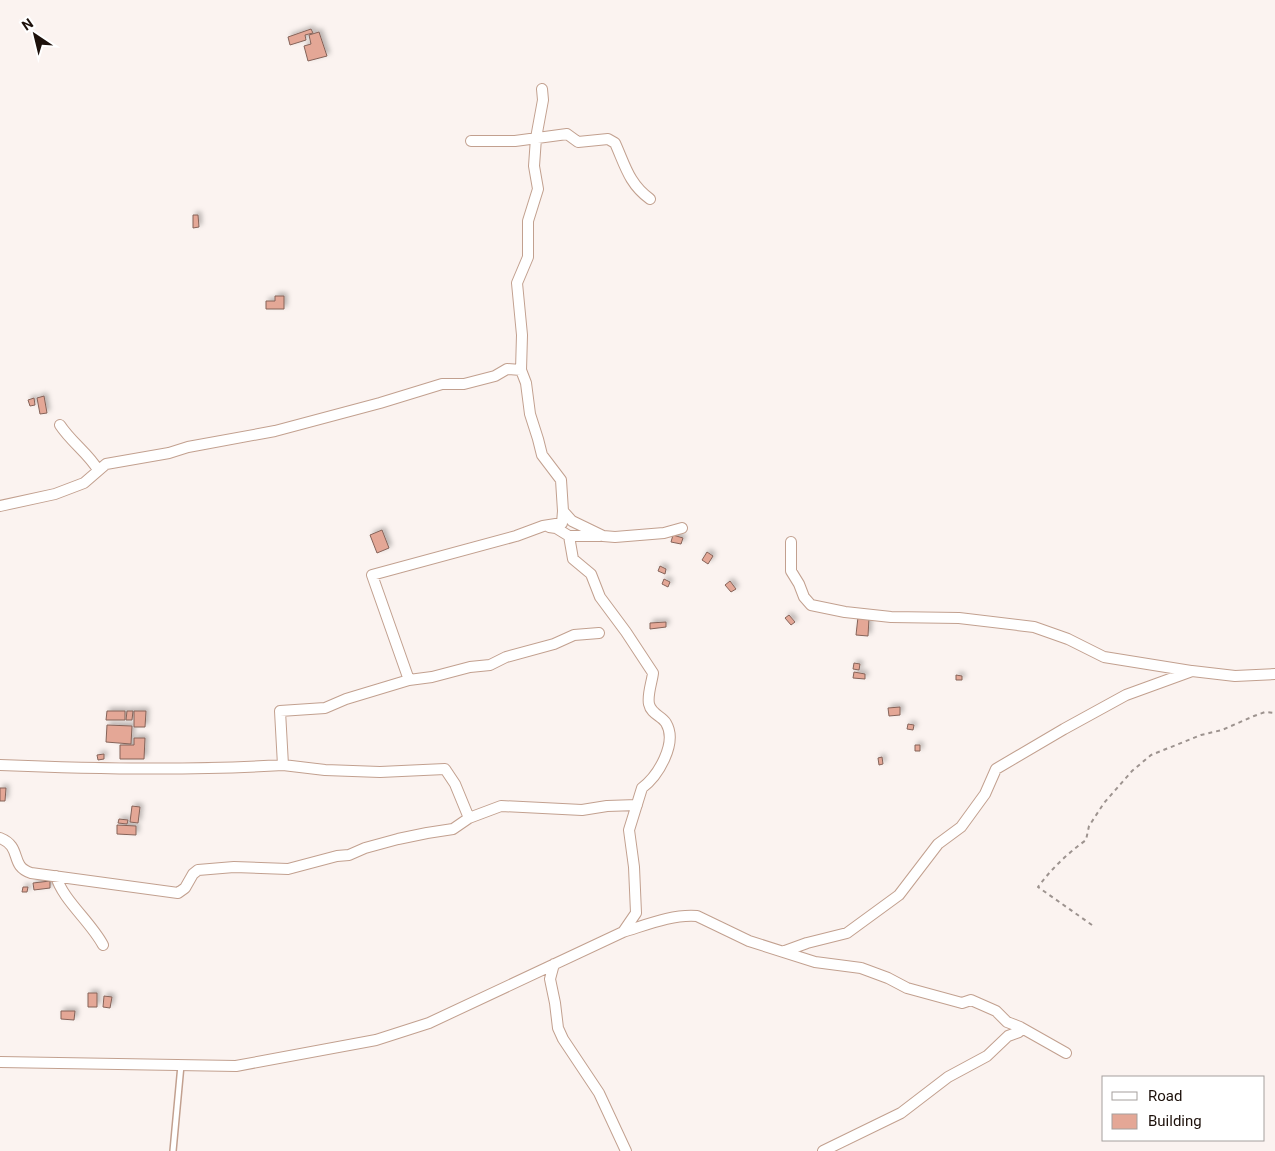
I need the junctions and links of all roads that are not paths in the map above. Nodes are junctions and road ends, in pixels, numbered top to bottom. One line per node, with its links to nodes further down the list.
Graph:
1 (542, 89): 2 (street)
2 (536, 138): 3 (street); 4 (street); 5 (street)
3 (471, 141)
4 (650, 199)
5 (521, 370): 7 (street); 9 (street)
6 (60, 425): 7 (street)
7 (98, 470): 8 (street)
8 (0, 506)
9 (563, 511): 10 (street); 13 (street)
10 (543, 526): 12 (street); 18 (street)
11 (682, 528): 13 (street)
12 (569, 536): 13 (street); 21 (street)
13 (603, 536)
14 (791, 542): 16 (street)
15 (599, 633): 18 (street)
16 (1192, 671): 17 (street); 27 (street)
17 (1275, 674)
18 (409, 680): 20 (street)
19 (0, 765): 20 (street)
20 (284, 765): 22 (street)
21 (637, 805): 22 (street); 25 (street)
22 (469, 818): 24 (street)
23 (0, 838): 24 (street)
24 (56, 876): 26 (street)
25 (623, 932): 27 (street); 28 (street)
26 (103, 945)
27 (784, 952): 29 (street)
28 (554, 964): 32 (street); 34 (street)
29 (1020, 1027): 30 (street); 35 (street)
30 (1066, 1053)
31 (0, 1062): 32 (street)
32 (181, 1064): 33 (lane)
33 (173, 1151)
34 (626, 1151)
35 (823, 1151)

